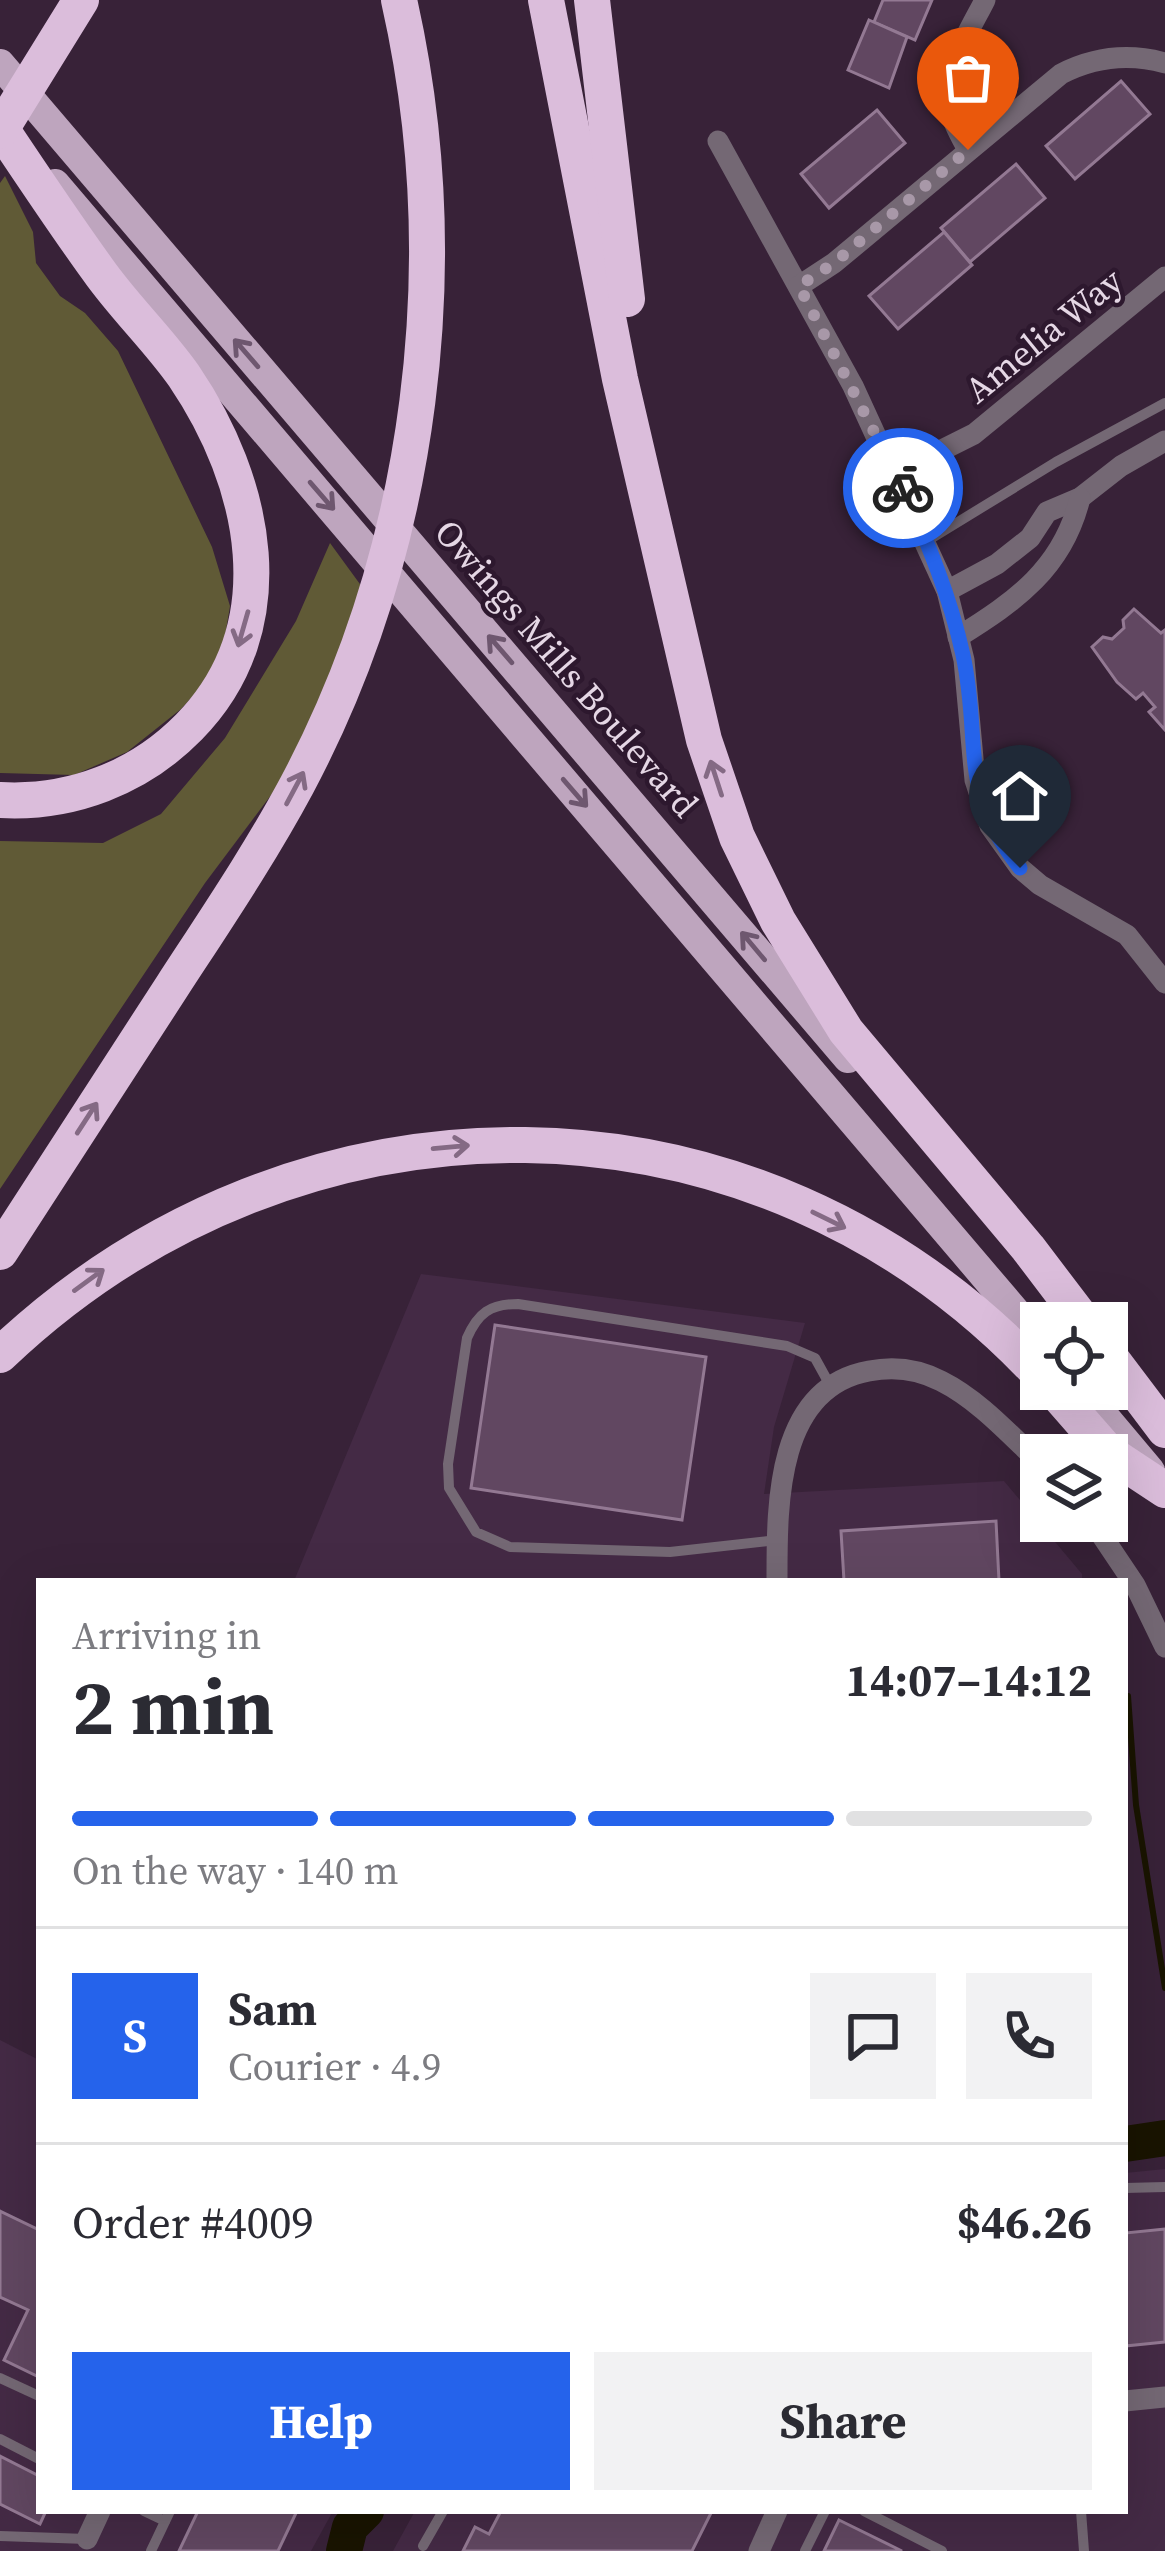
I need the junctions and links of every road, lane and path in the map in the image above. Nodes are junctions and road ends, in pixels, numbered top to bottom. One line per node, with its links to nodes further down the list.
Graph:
1 (81, 0): 6 (highway)
2 (398, 0): 28 (highway, one-way to 2)
3 (546, 0): 20 (highway)
4 (592, 0): 20 (highway)
5 (985, 0): 12 (street)
6 (50, 25): 9 (highway); 10 (highway)
7 (1165, 63): 12 (street)
8 (0, 64): 30 (main road, Owings Mills Boulevard, one-way to 8)
9 (0, 92)
10 (0, 126): 25 (highway, one-way to 25); 27 (main road, Owings Mills Boulevard, one-way to 27)
11 (718, 141): 14 (street)
12 (968, 150): 14 (street)
13 (1165, 277): 17 (street, Amelia Way)
14 (799, 286): 17 (street)
15 (1165, 403): 21 (lane)
16 (1165, 441): 18 (street)
17 (896, 473): 21 (street)
18 (1080, 498): 19 (street); 22 (street)
19 (1030, 538): 22 (street); 23 (street)
20 (659, 540): 31 (highway, one-way to 20)
21 (927, 541): 23 (street)
22 (1051, 559): 24 (street)
23 (947, 591): 24 (street)
24 (958, 637): 26 (street)
25 (0, 800)
26 (1165, 983)
27 (789, 1045): 29 (main road); 32 (main road, Owings Mills Boulevard)
28 (0, 1252)
29 (1032, 1302)
30 (1055, 1302)
31 (1069, 1302)
32 (1020, 1317)
33 (0, 1355): 34 (highway, one-way to 34)
34 (1020, 1355)
35 (1128, 1381): 41 (highway)
36 (831, 1387): 42 (street); 45 (street); 45 (lane)
37 (1128, 1388): 41 (main road)
38 (1071, 1410): 44 (highway)
39 (1099, 1410): 44 (main road)
40 (1124, 1410): 43 (main road)
41 (1165, 1431)
42 (1020, 1444)
43 (1165, 1457)
44 (1165, 1489)
45 (778, 1540): 47 (street)
46 (1106, 1542): 48 (street)
47 (777, 1578)
48 (1165, 1647)
49 (1165, 2187): 50 (lane)
50 (1128, 2188)
51 (0, 2378): 52 (lane)
52 (36, 2395)
53 (1165, 2397): 54 (street)
54 (1128, 2401)
55 (0, 2439): 56 (lane)
56 (36, 2457)
57 (99, 2514): 65 (street)
58 (441, 2514): 66 (lane)
59 (776, 2514): 68 (street)
60 (824, 2514): 69 (lane)
61 (870, 2514): 70 (lane)
62 (1081, 2514): 71 (lane)
63 (167, 2516): 67 (lane)
64 (0, 2536): 65 (lane)
65 (87, 2539)
66 (423, 2546)
67 (151, 2551)
68 (759, 2551)
69 (805, 2551)
70 (942, 2551)
71 (1084, 2551)

